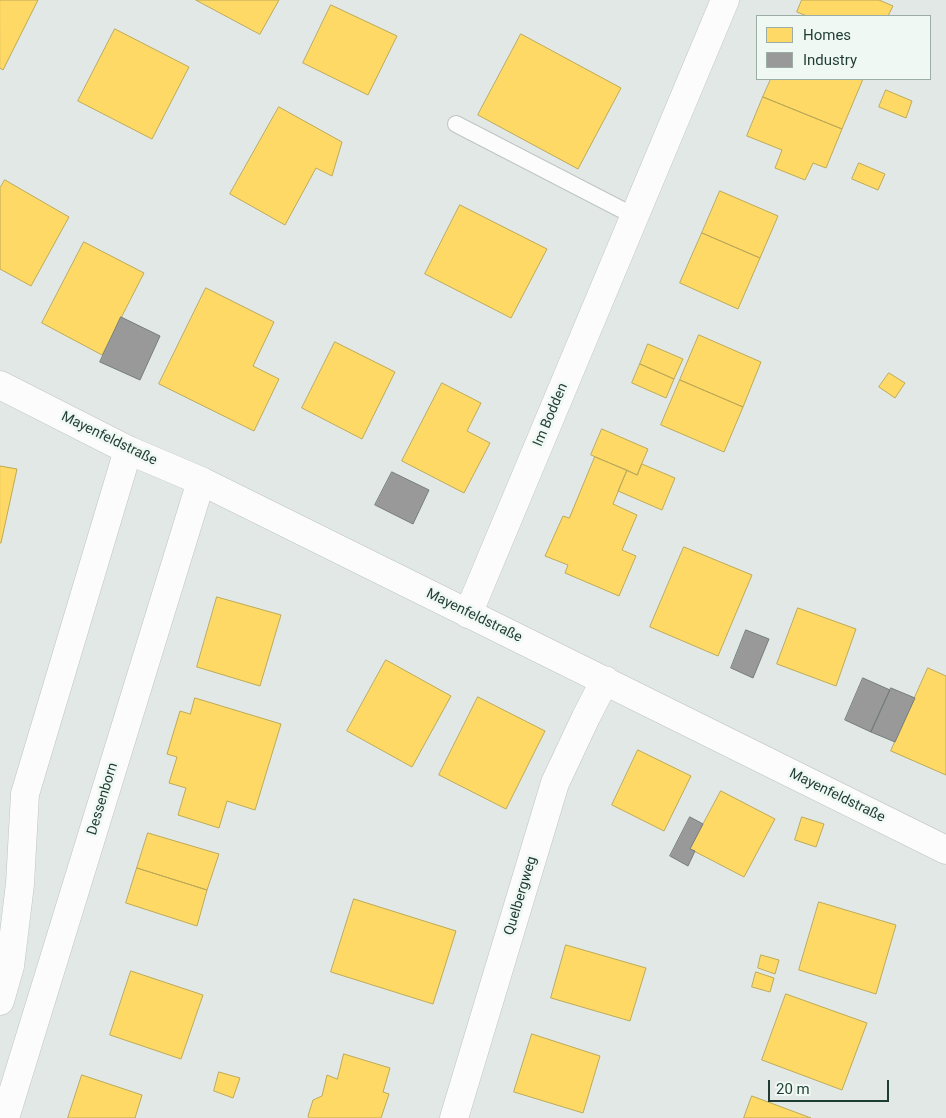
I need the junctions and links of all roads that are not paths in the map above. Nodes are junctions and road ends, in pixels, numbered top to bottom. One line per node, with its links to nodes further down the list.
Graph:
1 (725, 0): 3 (street, Im Bodden)
2 (456, 124): 3 (lane)
3 (634, 216): 7 (street, Im Bodden)
4 (0, 385): 5 (street, Mayenfeldstraße)
5 (128, 450): 6 (street, Mayenfeldstraße); 10 (street)
6 (201, 481): 7 (street, Mayenfeldstraße); 12 (street, Dessenborn)
7 (468, 614): 8 (street, Mayenfeldstraße)
8 (606, 680): 9 (street, Mayenfeldstraße); 13 (street, Quelbergweg)
9 (946, 850)
10 (10, 882): 11 (street)
11 (0, 1001)
12 (5, 1118)
13 (454, 1118)

